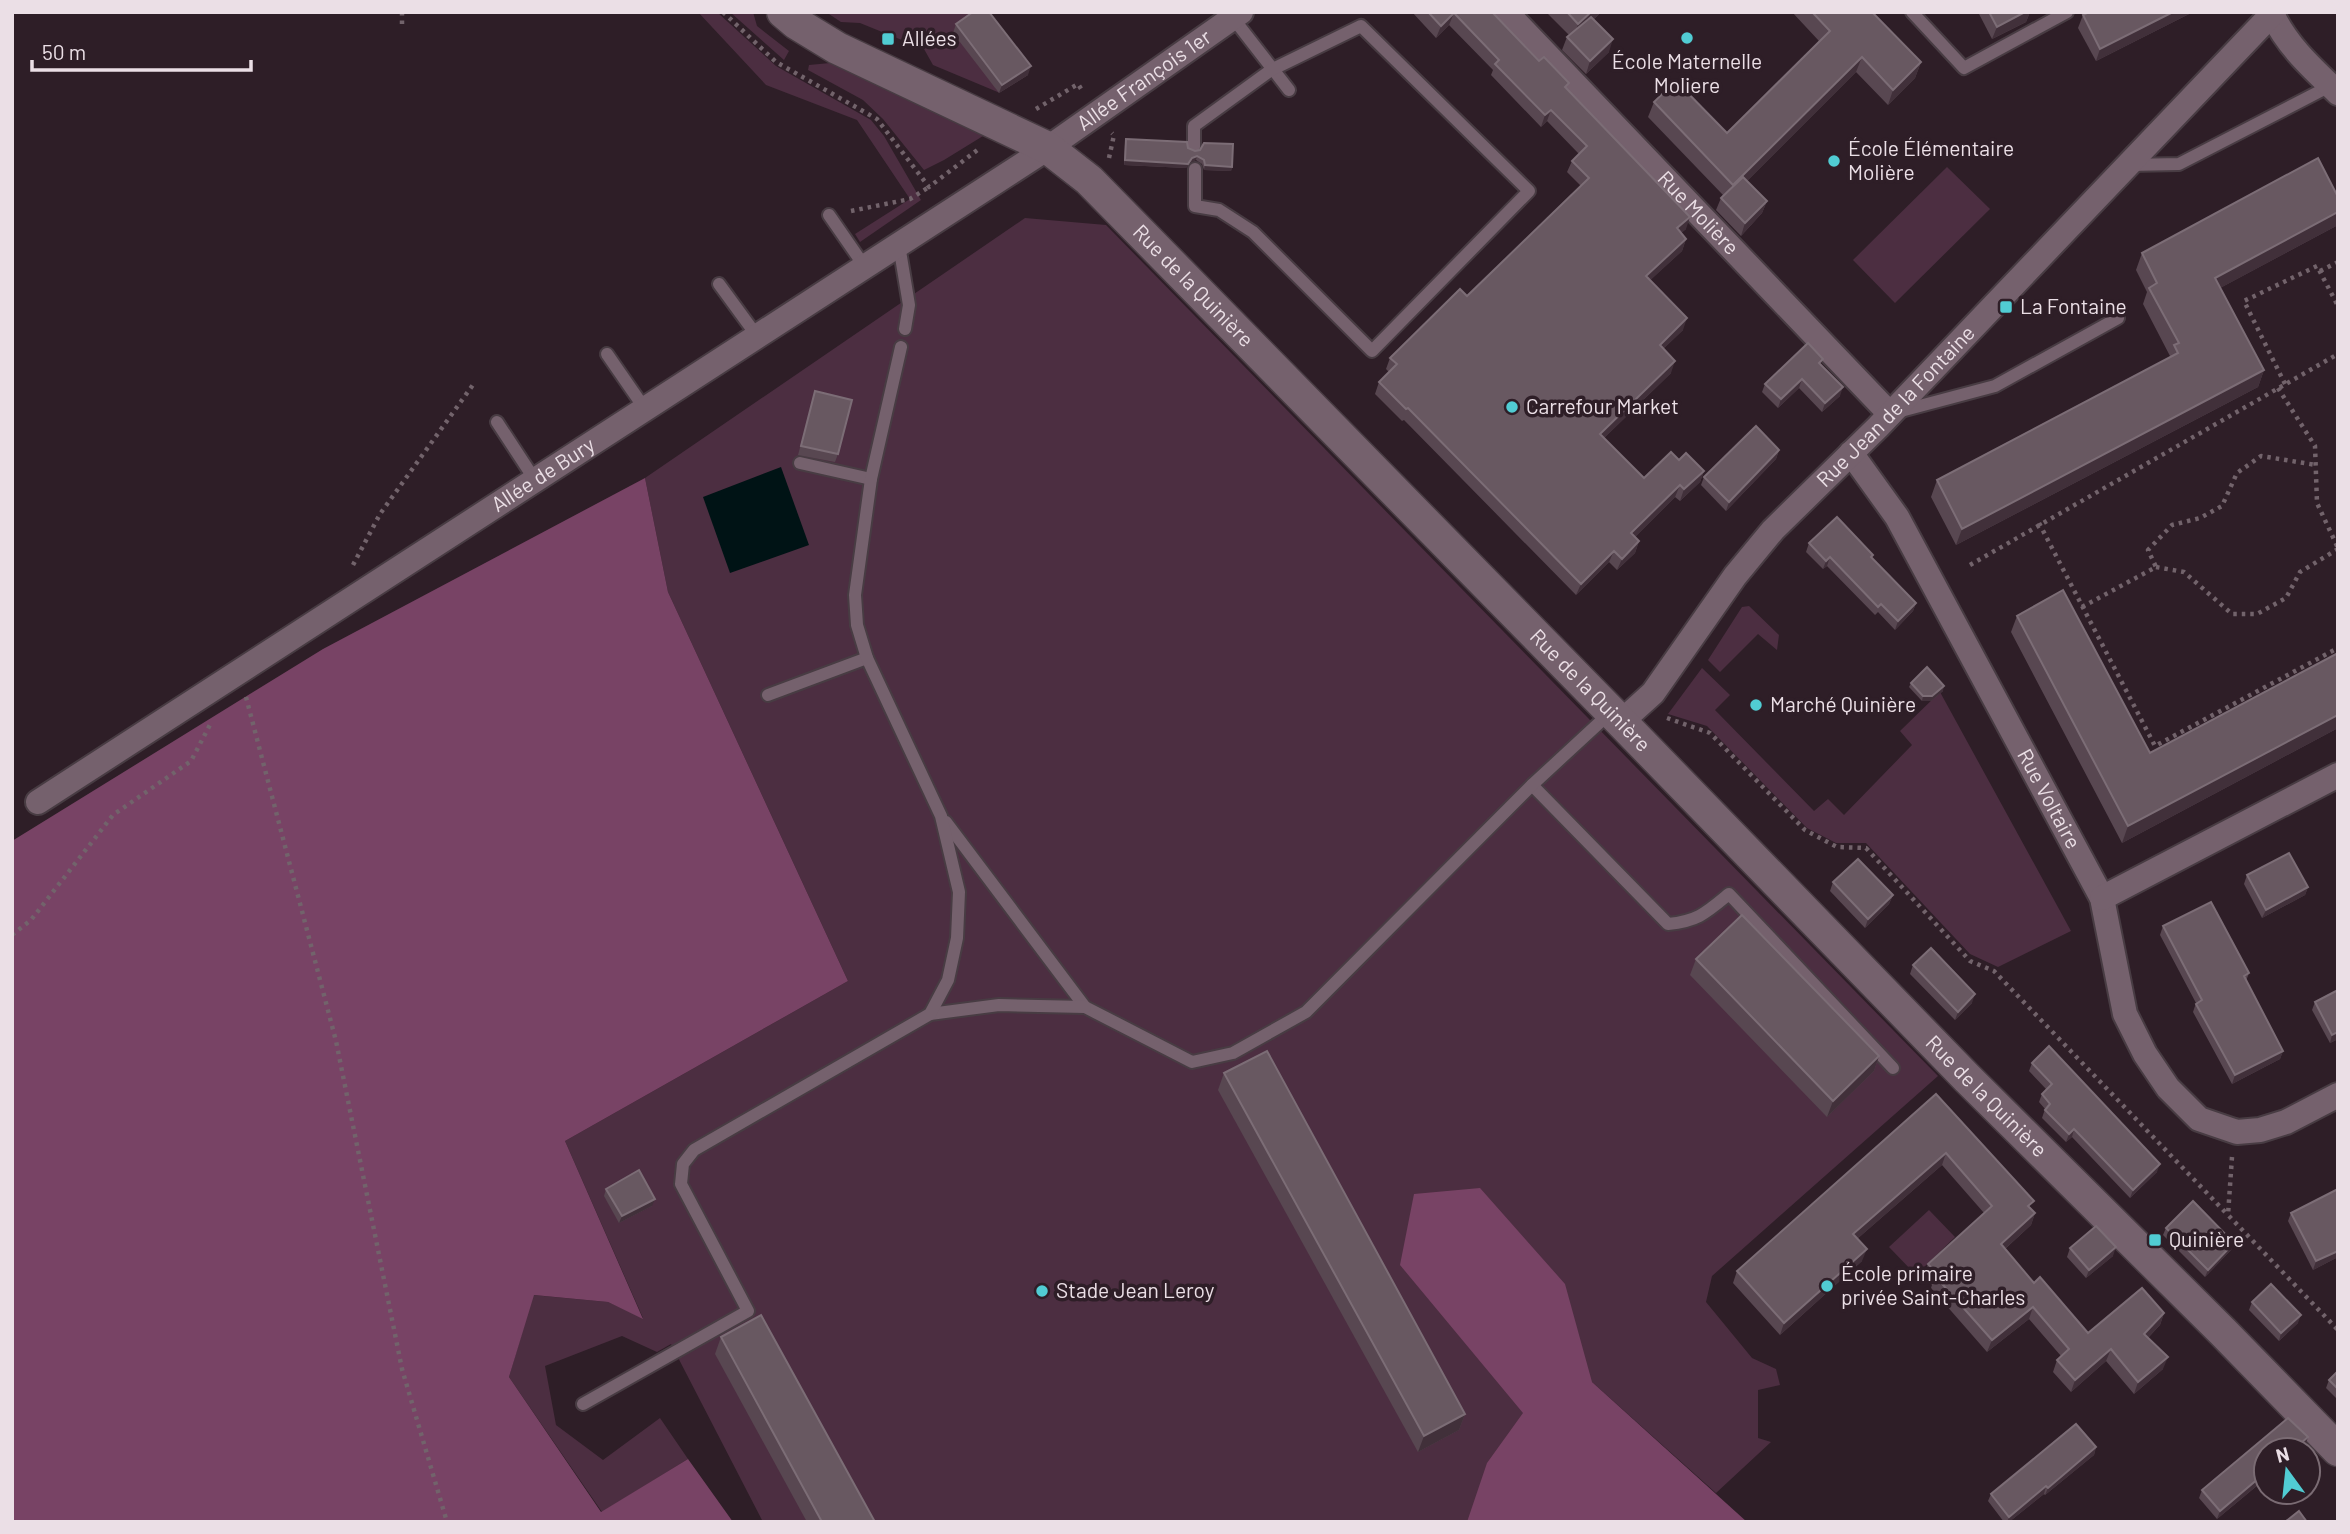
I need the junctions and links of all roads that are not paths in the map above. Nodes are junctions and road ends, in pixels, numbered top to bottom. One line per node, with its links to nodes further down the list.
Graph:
1 (783, 12): 11 (street, Rue de la Quinière)
2 (1506, 12): 24 (street, Rue Molière)
3 (1912, 12): 4 (lane)
4 (2067, 12)
5 (2272, 13): 9 (street); 12 (street, Rue Jean de la Fontaine)
6 (1237, 15): 7 (lane); 11 (street, Allée François 1er)
7 (1271, 70): 8 (lane); 10 (lane); 13 (lane)
8 (1289, 90)
9 (2334, 90): 12 (lane)
10 (1194, 147)
11 (1048, 148): 15 (street, Allée de Bury); 32 (street, Rue de la Quinière)
12 (2128, 165): 24 (street, Rue Jean de la Fontaine)
13 (1195, 169)
14 (829, 215): 16 (lane)
15 (899, 245): 16 (street, Allée de Bury); 19 (lane)
16 (865, 267): 20 (street, Allée de Bury)
17 (719, 284): 20 (lane)
18 (2118, 318): 24 (lane)
19 (905, 329)
20 (757, 337): 23 (street, Allée de Bury)
21 (901, 347): 28 (lane)
22 (607, 354): 23 (lane)
23 (645, 409): 29 (street, Allée de Bury)
24 (1890, 414): 26 (street, Rue Jean de la Fontaine)
25 (497, 422): 29 (lane)
26 (1851, 453): 32 (street, Rue Jean de la Fontaine); 37 (street, Rue Voltaire)
27 (800, 463): 28 (lane)
28 (872, 479): 30 (lane)
29 (535, 480): 35 (street, Allée de Bury)
30 (867, 658): 31 (lane); 36 (lane)
31 (768, 695)
32 (1616, 717): 34 (lane); 43 (street, Rue de la Quinière)
33 (2338, 775): 37 (street)
34 (1532, 785): 38 (lane); 40 (lane)
35 (38, 802)
36 (941, 816): 38 (lane); 39 (lane)
37 (2102, 898): 41 (street, Rue Voltaire)
38 (1086, 1007): 39 (lane)
39 (930, 1014): 42 (lane)
40 (1893, 1068)
41 (2338, 1095)
42 (583, 1404)
43 (2338, 1450)

